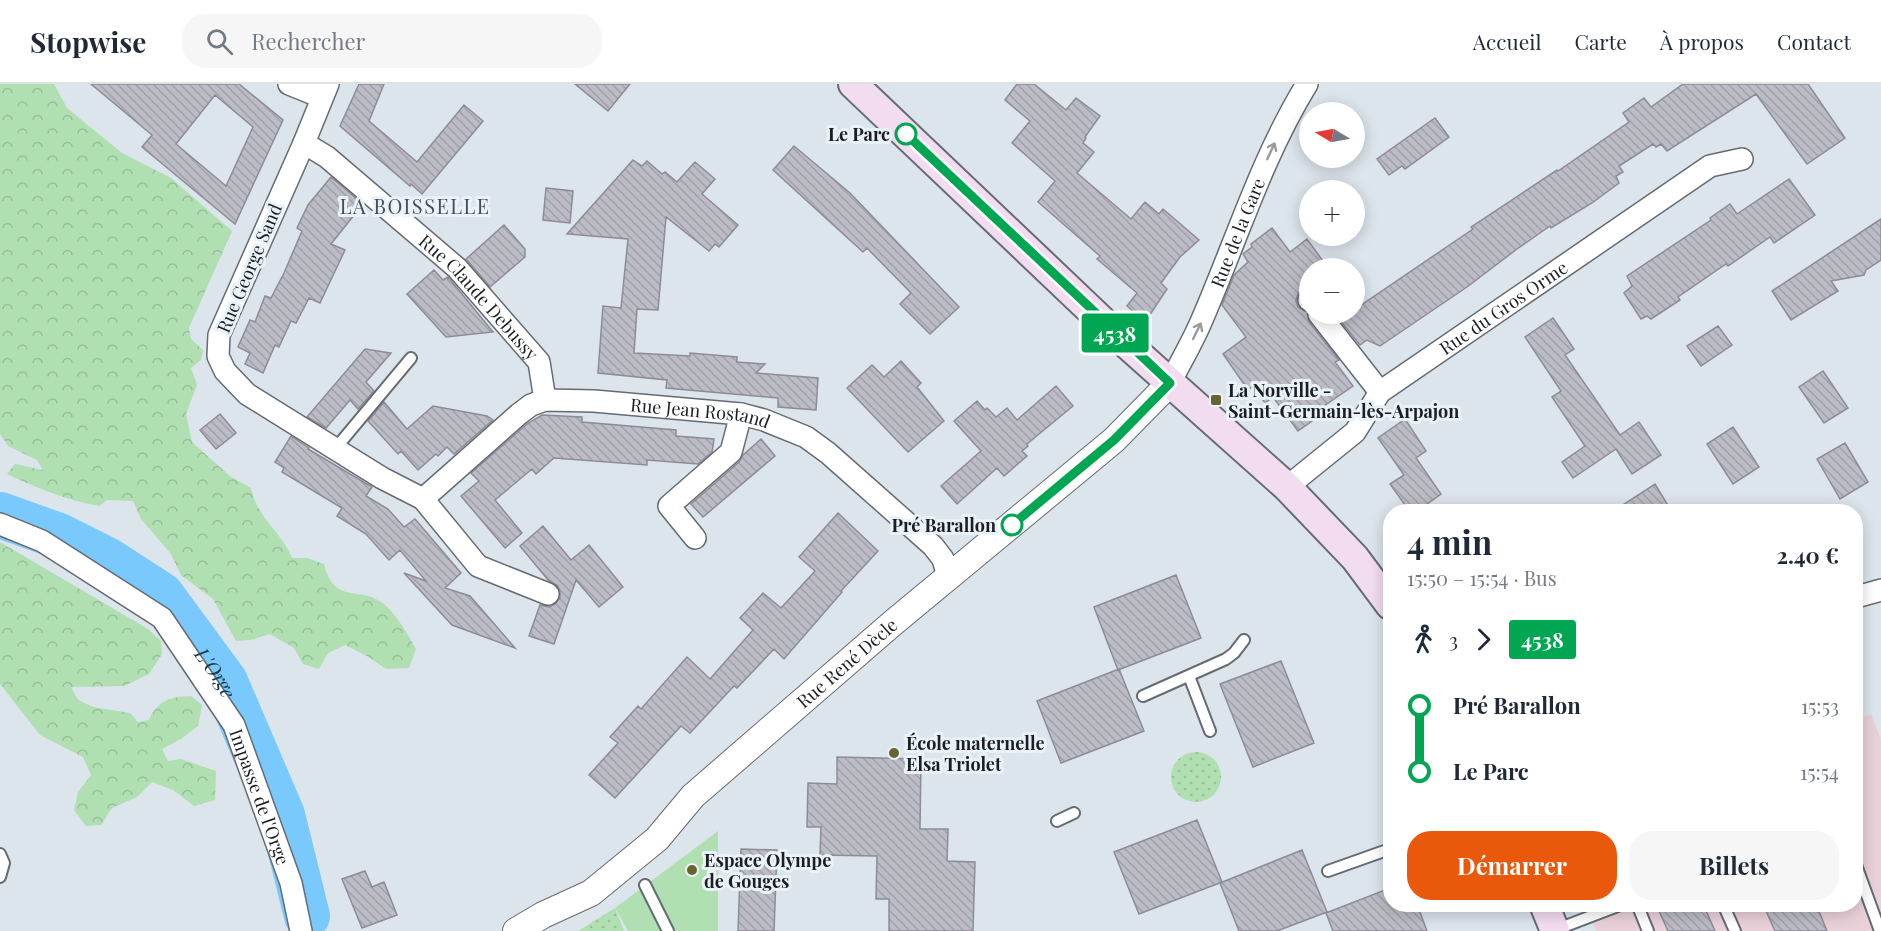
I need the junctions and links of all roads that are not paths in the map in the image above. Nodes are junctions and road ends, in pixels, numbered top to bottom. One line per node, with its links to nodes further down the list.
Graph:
1 (289, 84): 4 (street)
2 (854, 84): 9 (main road)
3 (1307, 84): 9 (street, Rue de la Gare, one-way to 3)
4 (325, 90): 5 (street, Rue George Sand)
5 (304, 143): 11 (street, Rue Claude Debussy); 13 (street, Rue George Sand)
6 (1743, 159): 10 (street, Rue du Gros Orme)
7 (1327, 324): 10 (street)
8 (411, 358): 13 (lane)
9 (1170, 383): 14 (main road); 18 (street, Rue René Dècle)
10 (1380, 392): 14 (street, Rue du Gros Orme)
11 (545, 400): 12 (street, Rue Jean Rostand); 15 (street, Rue Jean Rostand)
12 (741, 414): 17 (street); 18 (street, Rue Jean Rostand)
13 (334, 449): 15 (street)
14 (1287, 487): 22 (main road)
15 (423, 499): 20 (street)
16 (0, 524): 39 (street, Impasse de l'Orge)
17 (695, 538)
18 (948, 577): 40 (street, Rue René Dècle)
19 (1881, 590): 21 (street)
20 (548, 594)
21 (1863, 595)
22 (1383, 596)
23 (1244, 640): 24 (lane)
24 (1189, 675): 25 (lane); 26 (lane)
25 (1143, 696)
26 (1210, 731)
27 (1074, 813): 28 (lane)
28 (1057, 821)
29 (1383, 851): 31 (lane)
30 (0, 854): 32 (lane)
31 (1328, 871)
32 (0, 877)
33 (1863, 884): 45 (lane)
34 (645, 885): 41 (lane)
35 (1547, 912): 42 (main road)
36 (1603, 912): 42 (lane)
37 (1640, 912): 43 (lane)
38 (1727, 912): 44 (lane)
39 (301, 931)
40 (516, 931)
41 (668, 931)
42 (1555, 931)
43 (1647, 931)
44 (1735, 931)
45 (1880, 931)

